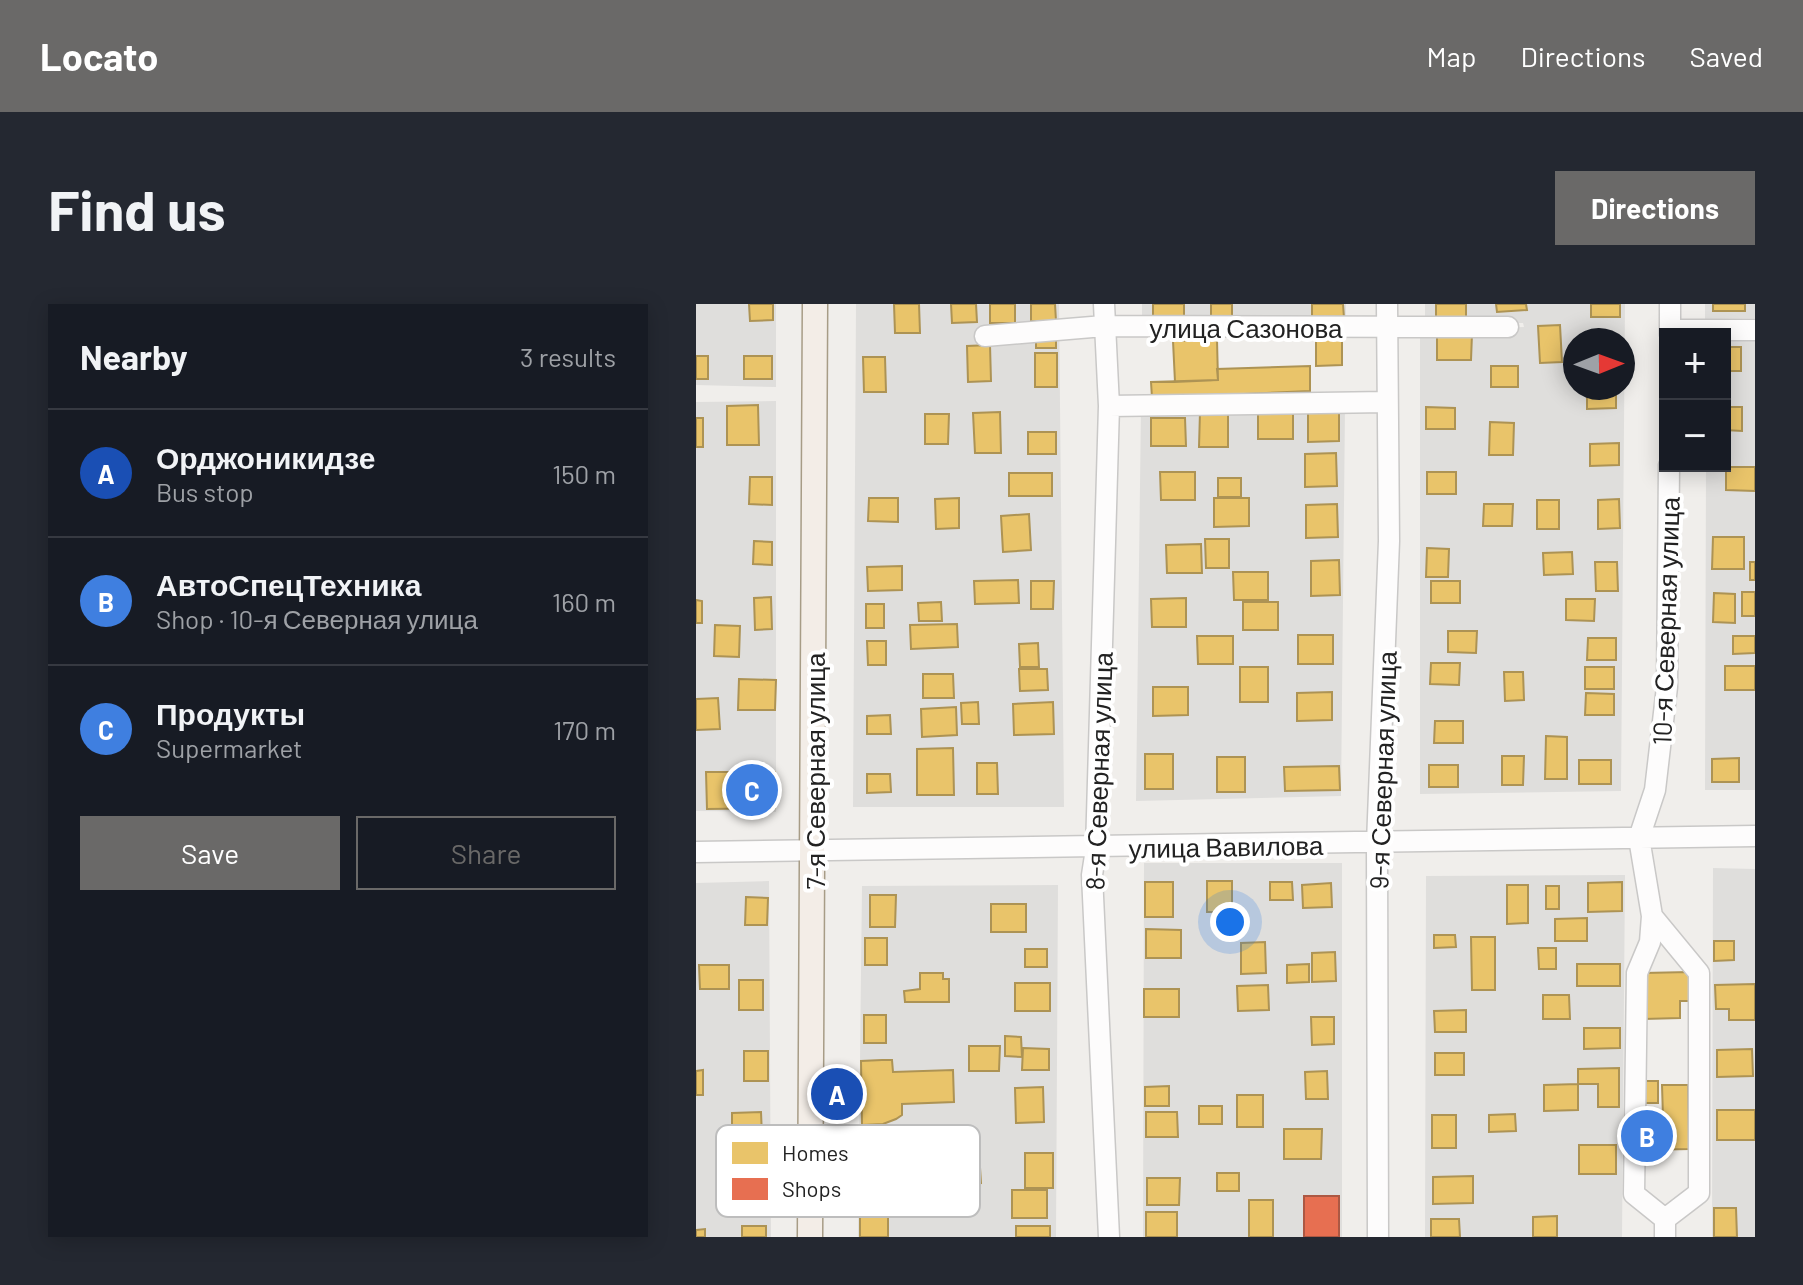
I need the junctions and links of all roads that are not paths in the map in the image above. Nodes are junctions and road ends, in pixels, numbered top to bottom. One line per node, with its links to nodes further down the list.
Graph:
1 (815, 304): 19 (main road, 7-я Северная улица)
2 (1104, 304): 5 (street, 8-я Северная улица)
3 (1387, 304): 7 (street, 9-я Северная улица)
4 (1670, 304): 8 (street)
5 (1104, 326): 7 (street, улица Сазонова); 11 (street, улица Сазонова); 13 (street, 8-я Северная улица)
6 (1508, 327): 7 (street, улица Сазонова)
7 (1387, 328): 12 (street, 9-я Северная улица)
8 (1670, 328)
9 (1755, 330): 10 (street)
10 (1731, 331)
11 (985, 336)
12 (1386, 402): 13 (street); 17 (street, 9-я Северная улица)
13 (1109, 406): 18 (street, 8-я Северная улица)
14 (1669, 472): 16 (street, 10-я Северная улица)
15 (1755, 836): 16 (street, улица Вавилова)
16 (1639, 838): 17 (street, улица Вавилова); 21 (street, 10-я Северная улица)
17 (1377, 843): 18 (street, улица Вавилова); 27 (street, 9-я Северная улица)
18 (1096, 849): 19 (street, улица Вавилова); 26 (street, 8-я Северная улица)
19 (814, 851): 20 (street, улица Вавилова); 22 (main road, 7-я Северная улица)
20 (696, 852)
21 (1652, 916): 24 (street, 10-я Северная улица); 24 (street, 10-я Северная улица)
22 (811, 1125)
23 (810, 1217): 25 (main road, 7-я Северная улица)
24 (1665, 1228)
25 (810, 1237)
26 (1109, 1237)
27 (1378, 1237)

